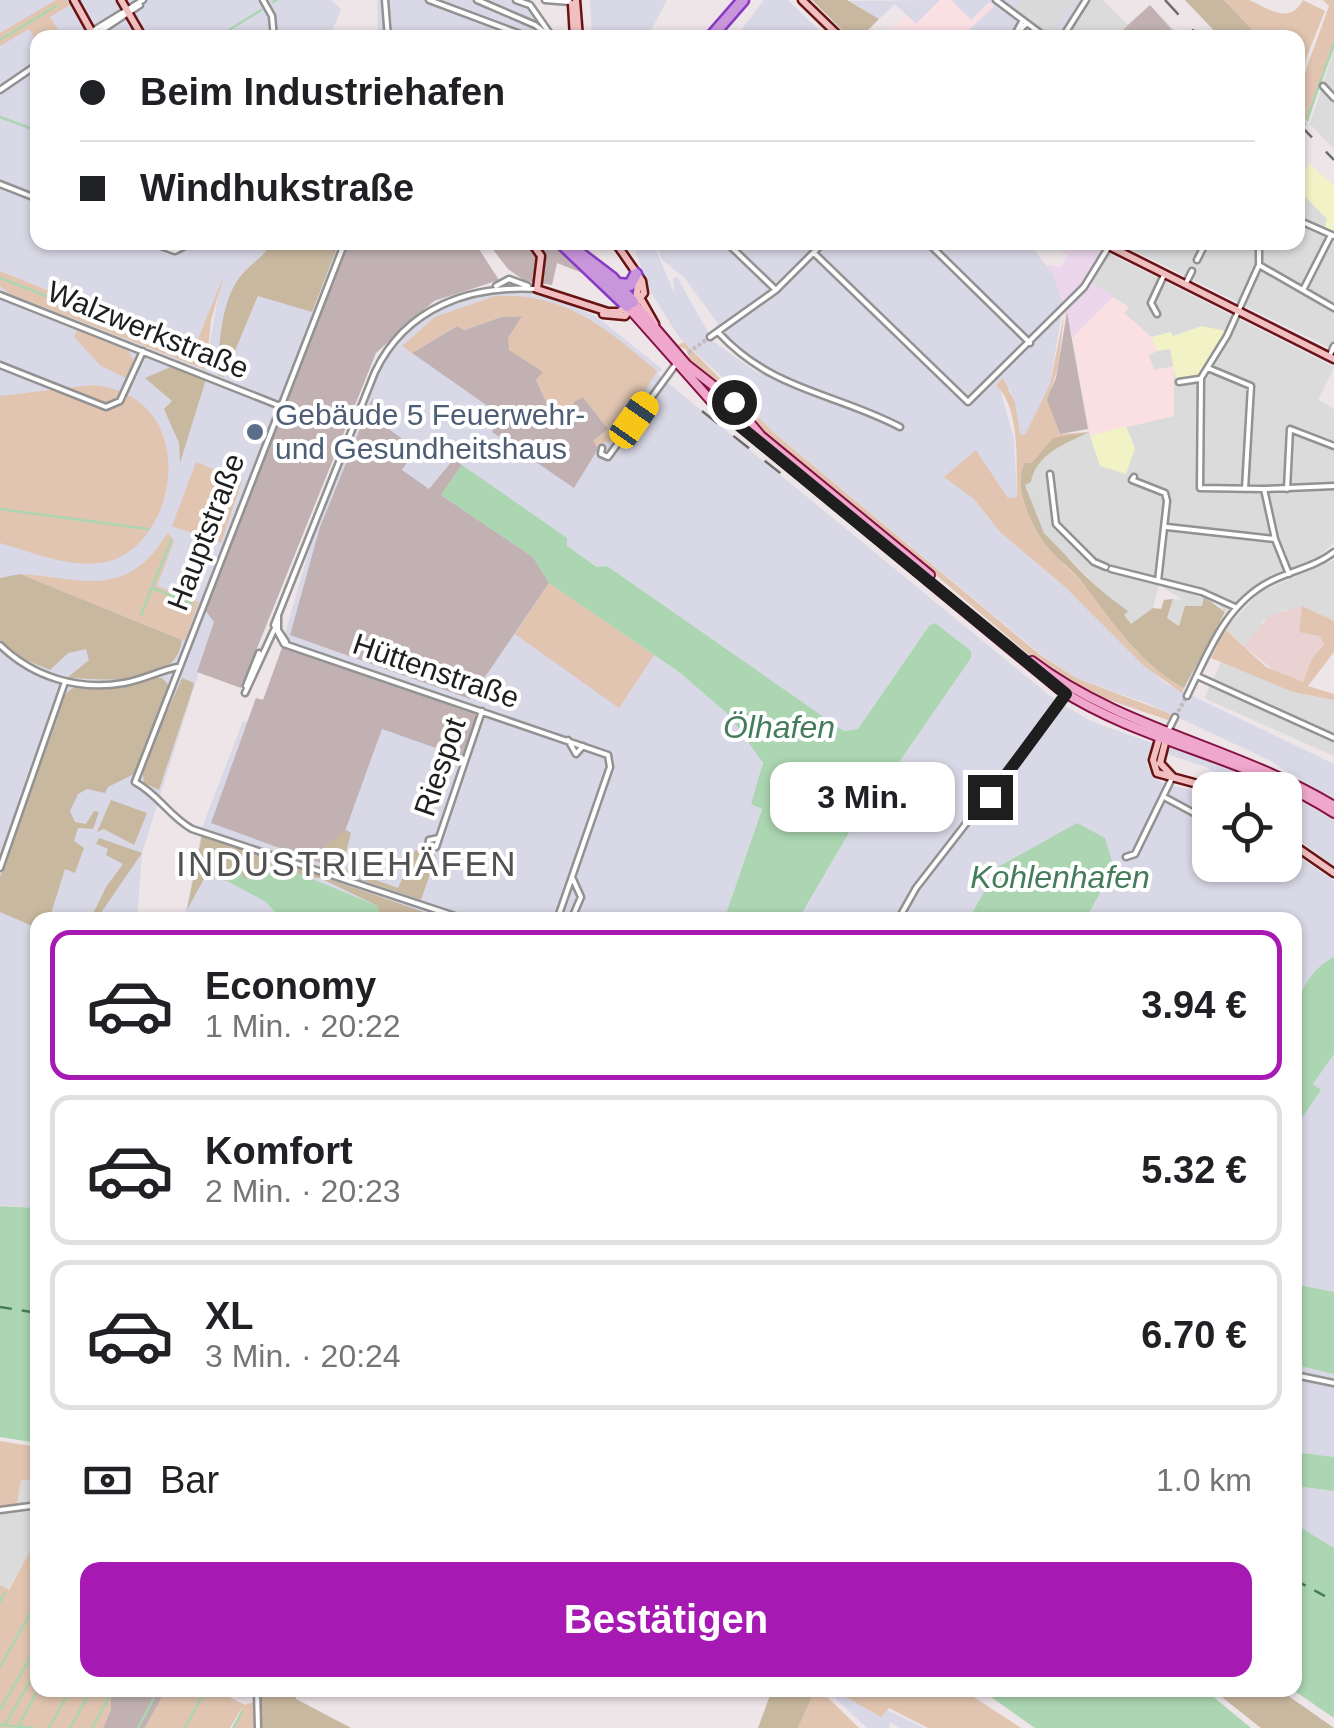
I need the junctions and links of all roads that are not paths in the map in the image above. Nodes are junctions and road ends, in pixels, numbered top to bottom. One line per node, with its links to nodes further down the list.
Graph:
1 (74, 0): 18 (main road)
2 (120, 0): 16 (main road)
3 (144, 0): 16 (street)
4 (263, 0): 21 (street)
5 (388, 0): 22 (street)
6 (429, 0): 23 (street)
7 (516, 0): 25 (street)
8 (545, 0): 9 (street)
9 (574, 0): 26 (main road)
10 (742, 0): 27 (highway)
11 (751, 0): 28 (highway)
12 (802, 0): 29 (main road)
13 (996, 0): 17 (street)
14 (1086, 0): 32 (street)
15 (480, 1): 24 (street)
16 (128, 12): 19 (street); 20 (main road)
17 (1025, 22): 30 (street); 31 (street)
18 (89, 30)
19 (100, 30)
20 (138, 30)
21 (273, 30)
22 (387, 30)
23 (509, 30)
24 (539, 30)
25 (547, 30)
26 (575, 30)
27 (717, 30)
28 (726, 30)
29 (833, 30)
30 (1019, 30)
31 (1036, 30)
32 (1067, 30)
33 (30, 69): 35 (street)
34 (1323, 86): 36 (street)
35 (0, 90)
36 (1333, 95)
37 (0, 184): 38 (street)
38 (30, 196)
39 (1305, 223): 40 (street)
40 (1332, 236): 63 (street)
41 (342, 250): 81 (street, Hauptstraße)
42 (537, 250): 61 (main road)
43 (569, 250): 65 (highway)
44 (578, 250): 59 (highway)
45 (621, 250): 58 (main road)
46 (734, 250): 62 (street)
47 (817, 250): 53 (street)
48 (935, 250): 71 (street)
49 (1101, 250): 71 (street)
50 (1116, 250): 57 (main road)
51 (1202, 250): 54 (street)
52 (1259, 250): 55 (street)
53 (814, 254): 62 (street); 71 (street)
54 (1197, 260)
55 (1260, 265): 63 (street); 67 (street)
56 (1192, 270): 60 (street)
57 (1164, 274): 60 (main road); 68 (street)
58 (638, 276): 59 (highway); 65 (main road)
59 (618, 284): 65 (highway)
60 (1184, 285): 67 (main road)
61 (537, 289): 65 (main road); 98 (street)
62 (776, 290): 69 (street)
63 (1303, 290): 66 (street)
64 (0, 296): 73 (street, Walzwerkstraße)
65 (634, 305): 75 (main road); 75 (main road)
66 (1334, 308)
67 (1238, 312): 74 (main road); 77 (street)
68 (1157, 314)
69 (718, 332): 70 (street); 83 (street)
70 (710, 337)
71 (1030, 343)
72 (1334, 346): 74 (street)
73 (143, 352): 76 (street); 81 (street, Walzwerkstraße)
74 (1331, 358)
75 (681, 359): 80 (main road); 82 (main road); 85 (street)
76 (0, 366)
77 (1207, 368): 78 (street); 90 (street)
78 (1201, 378): 79 (street); 90 (street)
79 (1179, 382)
80 (734, 402): 82 (main road); 103 (main road)
81 (280, 406): 100 (street, Hauptstraße)
82 (719, 409): 106 (main road)
83 (900, 426)
84 (1334, 446): 89 (street)
85 (615, 448)
86 (1050, 474): 96 (street)
87 (1134, 477): 92 (street)
88 (1334, 486): 89 (street)
89 (1288, 488): 91 (street)
90 (1245, 489): 91 (street)
91 (1264, 490): 93 (street)
92 (1167, 528): 93 (street); 96 (street)
93 (1275, 539): 95 (street)
94 (1334, 554): 95 (street)
95 (1289, 574): 97 (street)
96 (1158, 581): 97 (street)
97 (1234, 610): 101 (street)
98 (276, 633): 105 (street); 108 (street, Hüttenstraße)
99 (0, 645): 102 (street)
100 (177, 668): 102 (street); 127 (street, Hauptstraße)
101 (1196, 676): 107 (street); 113 (street)
102 (66, 682): 124 (street)
103 (1063, 682): 104 (main road); 106 (street)
104 (1078, 691): 106 (street); 109 (main road)
105 (244, 693)
106 (1066, 694): 110 (main road); 130 (street)
107 (1187, 696)
108 (483, 710): 114 (street, Hüttenstraße); 121 (street, Riespot)
109 (1121, 710): 110 (main road); 112 (main road)
110 (1110, 717): 112 (main road)
111 (1175, 717): 112 (street)
112 (1165, 734): 116 (main road); 119 (main road)
113 (1334, 738)
114 (568, 740): 115 (street, Hüttenstraße); 115 (street, Hüttenstraße)
115 (584, 745): 126 (street)
116 (1173, 776): 117 (main road); 118 (street)
117 (1192, 782)
118 (1166, 798): 120 (street); 123 (street)
119 (1334, 809)
120 (1192, 813)
121 (439, 838)
122 (1302, 850): 125 (main road)
123 (1126, 856)
124 (0, 868)
125 (1334, 872)
126 (572, 876): 128 (street); 129 (street)
127 (438, 912)
128 (560, 912)
129 (575, 912)
130 (902, 912)
131 (1302, 1376): 132 (street)
132 (1334, 1383)
133 (30, 1506): 134 (street)
134 (0, 1510)
135 (257, 1697): 136 (street)
136 (258, 1728)

